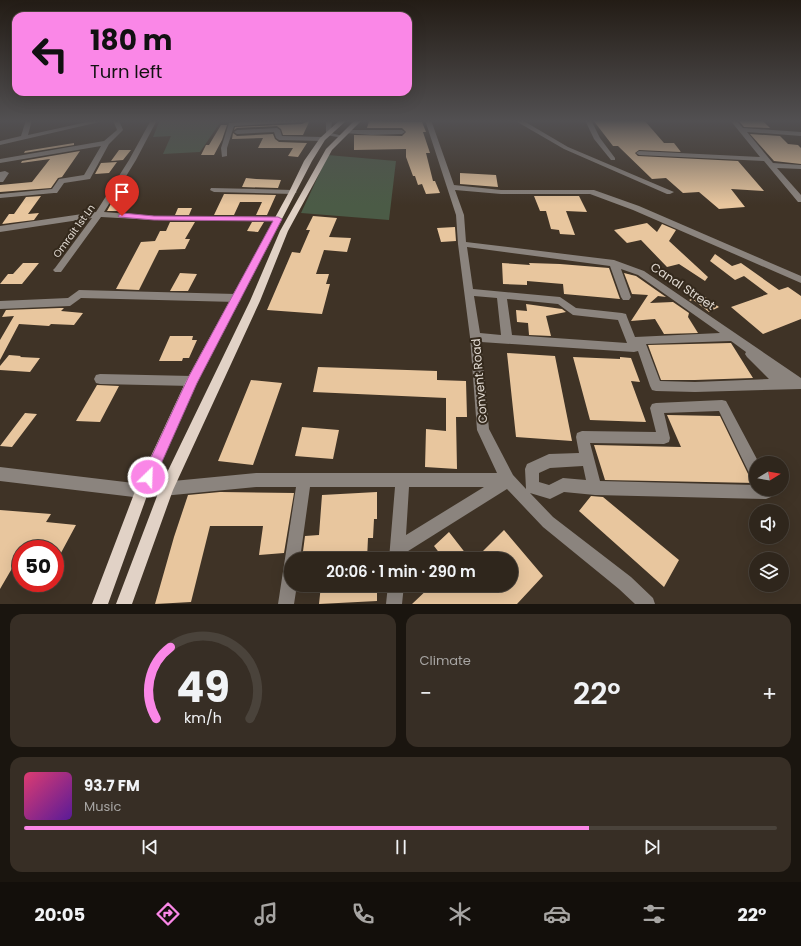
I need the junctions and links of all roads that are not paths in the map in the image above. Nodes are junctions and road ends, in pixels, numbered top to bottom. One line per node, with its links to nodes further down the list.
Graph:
1 (75, 148): 15 (street)
2 (103, 148): 26 (street)
3 (140, 148): 28 (street, Omrait 1st Ln)
4 (224, 148): 12 (street)
5 (317, 148): 24 (main road)
6 (330, 148): 53 (main road)
7 (437, 148): 21 (street, Convent Road)
8 (566, 148): 25 (street)
9 (604, 148): 13 (street)
10 (757, 148): 14 (street)
11 (639, 152): 14 (street)
12 (224, 156)
13 (613, 159)
14 (766, 159): 16 (street)
15 (0, 161)
16 (771, 165): 17 (street); 19 (street)
17 (801, 167)
18 (0, 174): 20 (street)
19 (783, 179): 22 (street); 27 (street)
20 (0, 180)
21 (450, 187): 31 (street, Convent Road); 34 (street)
22 (801, 188)
23 (214, 190): 24 (street)
24 (293, 192): 29 (main road)
25 (670, 192)
26 (0, 196)
27 (801, 200)
28 (100, 214): 29 (street); 30 (street); 33 (street, Omrait 1st Ln)
29 (278, 219): 38 (main road)
30 (0, 229)
31 (462, 244): 32 (street, Canal Street); 35 (street, Convent Road)
32 (614, 263): 37 (street); 41 (street, Canal Street)
33 (58, 270)
34 (801, 280)
35 (470, 292): 36 (street); 40 (street, Convent Road)
36 (502, 295): 42 (street); 42 (street)
37 (626, 297)
38 (236, 298): 39 (street); 44 (main road)
39 (0, 305)
40 (475, 337): 42 (street); 52 (street, Convent Road)
41 (734, 337): 45 (street, Canal Street); 46 (street); 46 (street)
42 (507, 338)
43 (100, 379): 44 (street)
44 (192, 381): 55 (main road)
45 (801, 383): 46 (street)
46 (782, 384)
47 (749, 458): 48 (street)
48 (587, 459): 54 (street); 56 (street)
49 (0, 474): 55 (street)
50 (304, 480): 51 (street); 53 (street); 58 (street)
51 (402, 480): 52 (street); 59 (street)
52 (508, 480): 56 (street, Convent Road); 60 (street)
53 (167, 488): 55 (street); 64 (main road)
54 (595, 488): 56 (street); 57 (street)
55 (142, 491): 63 (main road)
56 (527, 491): 67 (street, Convent Road)
57 (749, 492)
58 (293, 552)
59 (398, 552)
60 (401, 552)
61 (288, 592): 65 (street)
62 (395, 592): 66 (street)
63 (100, 604)
64 (124, 604)
65 (286, 604)
66 (394, 604)
67 (647, 604)

